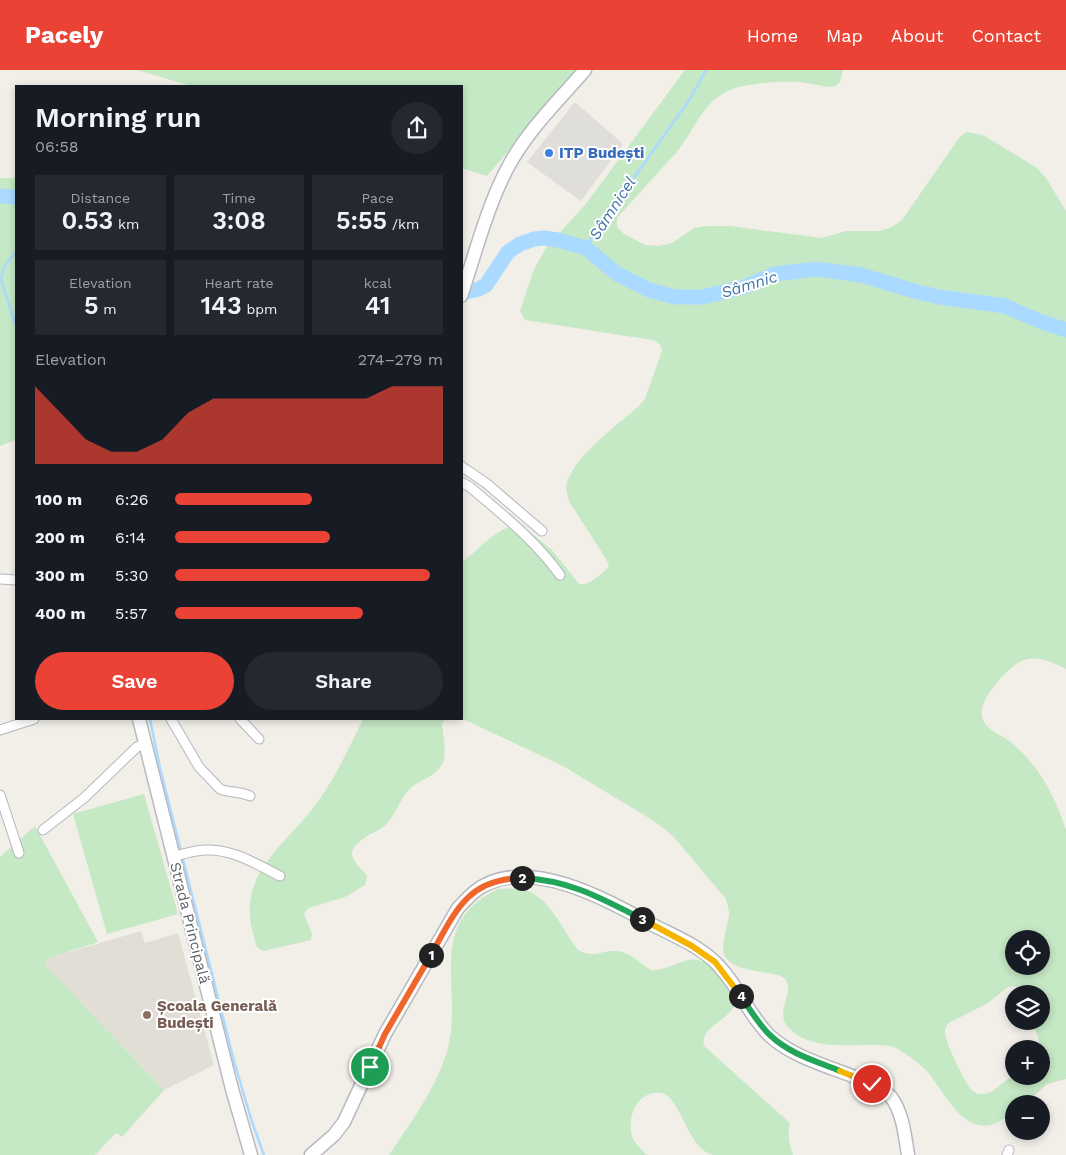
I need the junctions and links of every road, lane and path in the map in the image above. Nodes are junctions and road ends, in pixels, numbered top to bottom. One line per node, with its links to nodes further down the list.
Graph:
1 (585, 70): 2 (street)
2 (463, 290)
3 (463, 467): 5 (street)
4 (463, 483): 6 (street)
5 (542, 531)
6 (560, 575)
7 (0, 579): 8 (street)
8 (15, 580)
9 (31, 720): 13 (street)
10 (138, 720): 15 (street, Strada Principală)
11 (172, 720): 17 (street)
12 (241, 720): 14 (street)
13 (0, 730)
14 (259, 739)
15 (141, 746): 18 (street); 20 (street, Strada Principală)
16 (0, 795): 19 (street)
17 (250, 796)
18 (43, 830)
19 (19, 853)
20 (175, 856): 21 (street); 22 (street, Strada Principală)
21 (280, 876)
22 (251, 1155)
23 (311, 1155): 24 (street)
24 (908, 1155)

